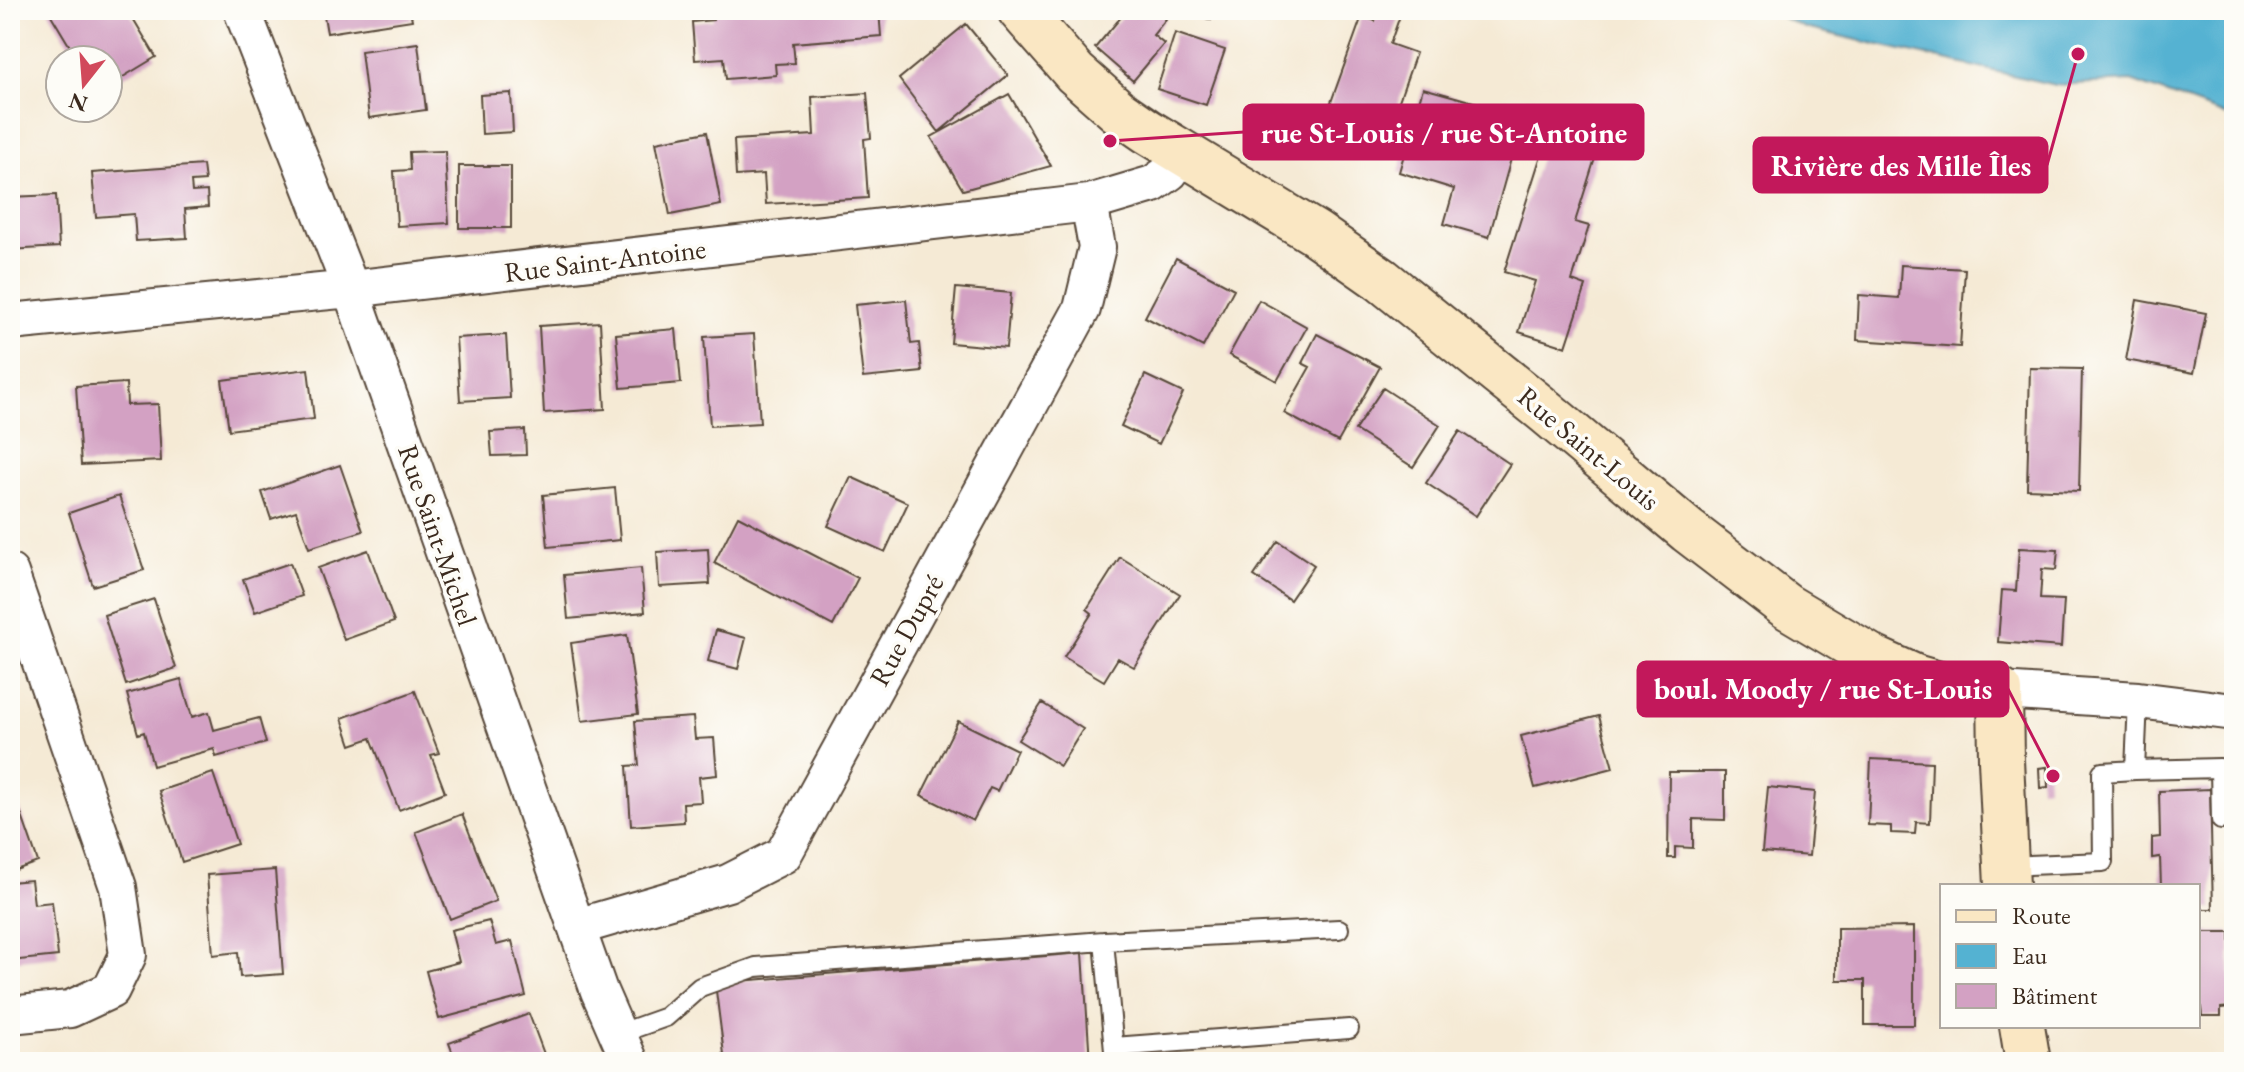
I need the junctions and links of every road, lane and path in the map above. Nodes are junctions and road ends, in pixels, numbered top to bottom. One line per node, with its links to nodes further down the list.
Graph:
1 (242, 10): 5 (street, Rue Saint-Michel)
2 (1020, 10): 3 (main road, Rue Saint-Louis)
3 (1182, 152): 4 (street, Rue Saint-Antoine); 8 (main road, Rue Saint-Louis)
4 (1089, 203): 5 (street, Rue Saint-Antoine); 14 (street, Rue Dupré)
5 (351, 289): 6 (street, Rue Saint-Antoine); 14 (street, Rue Saint-Michel)
6 (10, 322)
7 (10, 573): 17 (street)
8 (2000, 691): 9 (street, Rue Saint-Louis); 13 (main road)
9 (2138, 700): 10 (street, Rue Saint-Louis); 11 (lane)
10 (2234, 712)
11 (2135, 770): 12 (lane); 13 (lane)
12 (2221, 820)
13 (2007, 876)
14 (577, 927): 21 (street, Rue Saint-Michel)
15 (1339, 929): 16 (lane)
16 (1104, 941): 21 (lane); 22 (lane)
17 (10, 1015)
18 (2008, 1028): 23 (main road)
19 (2022, 1028): 24 (main road)
20 (1349, 1029): 22 (lane)
21 (624, 1048)
22 (1114, 1055)
23 (2005, 1062)
24 (2028, 1062)

